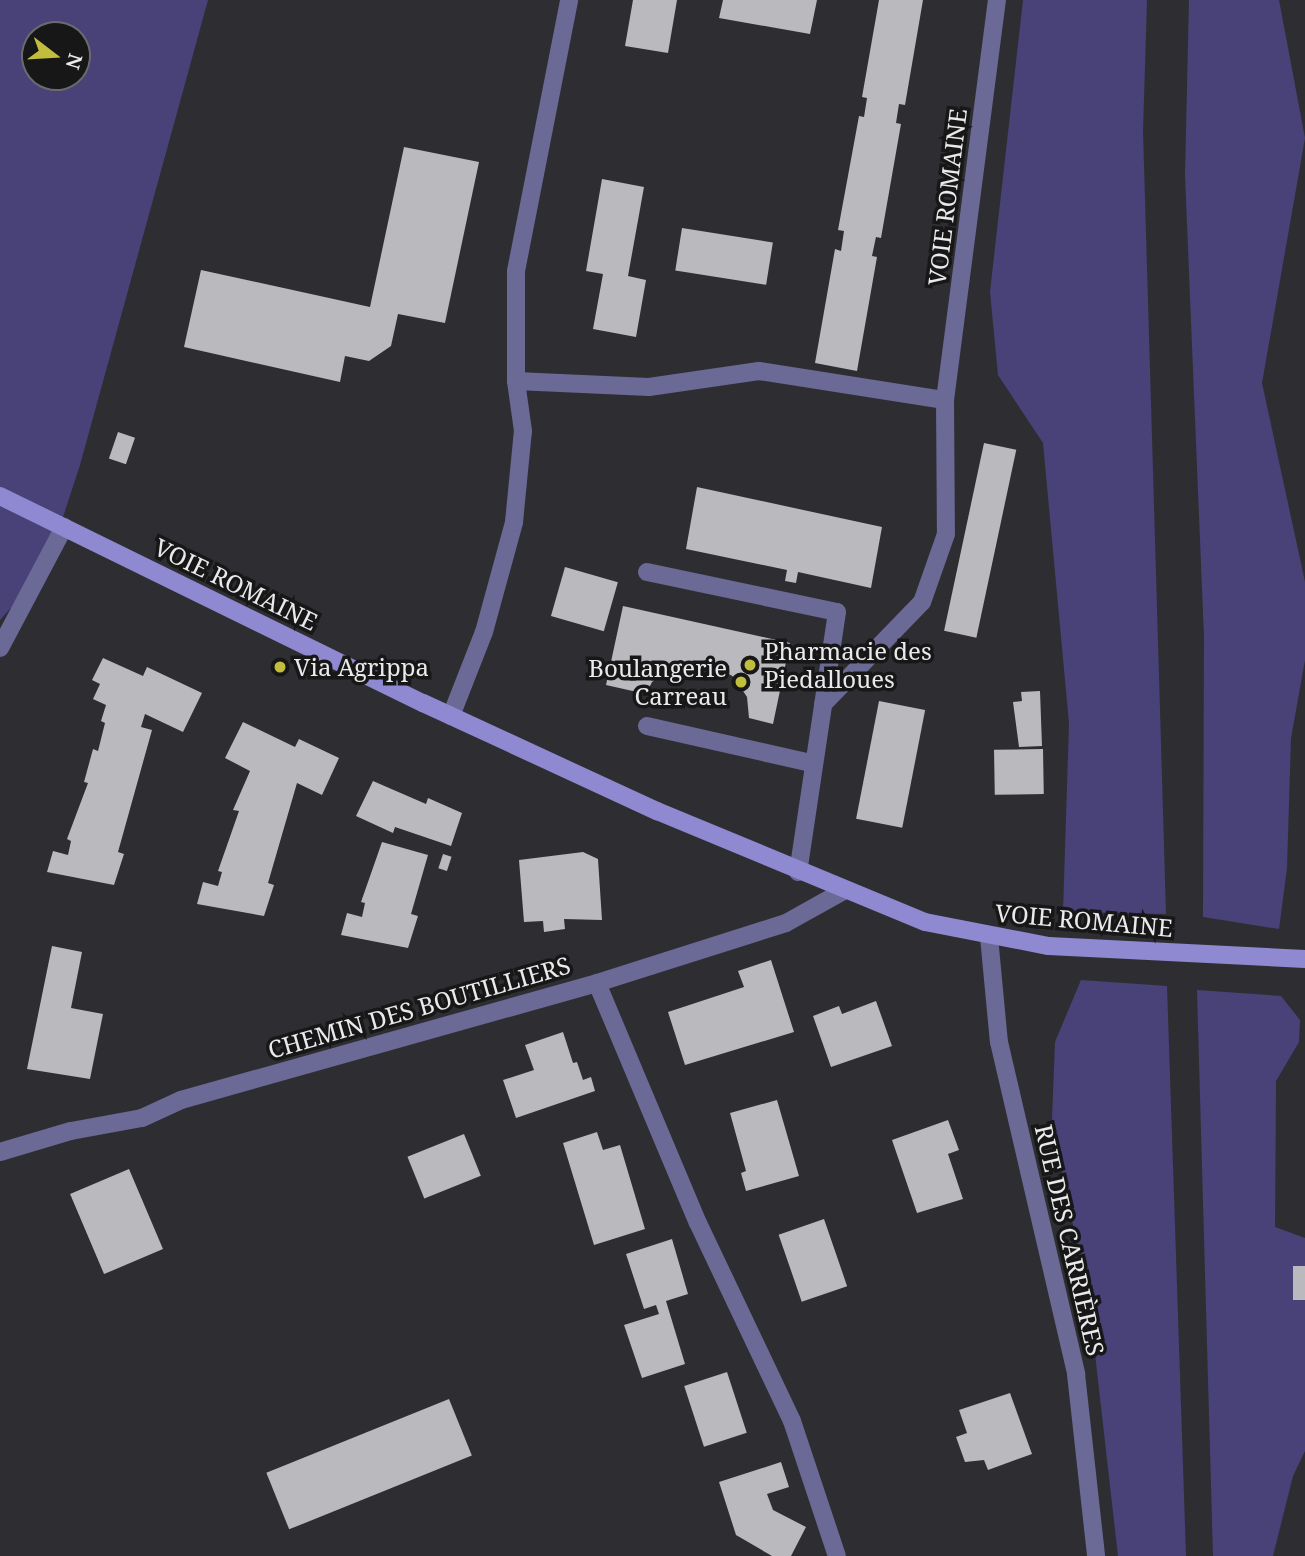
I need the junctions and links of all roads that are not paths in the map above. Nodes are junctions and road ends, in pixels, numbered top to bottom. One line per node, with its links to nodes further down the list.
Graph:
1 (569, 0): 3 (street)
2 (998, 0): 4 (street, VOIE ROMAINE)
3 (516, 381): 4 (street); 10 (street)
4 (945, 400): 9 (street, VOIE ROMAINE)
5 (0, 496): 6 (main road, VOIE ROMAINE)
6 (64, 527): 8 (street); 10 (main road, VOIE ROMAINE)
7 (647, 572): 9 (street)
8 (0, 648)
9 (823, 704): 12 (street)
10 (451, 716): 13 (main road, VOIE ROMAINE)
11 (647, 726): 12 (street)
12 (811, 763): 13 (street)
13 (798, 872): 14 (main road, VOIE ROMAINE)
14 (845, 890): 15 (main road, VOIE ROMAINE); 17 (street, CHEMIN DES BOUTILLIERS)
15 (989, 937): 16 (main road, VOIE ROMAINE); 20 (street, RUE DES CARRIÈRES)
16 (1305, 960)
17 (597, 983): 18 (street, CHEMIN DES BOUTILLIERS); 19 (street)
18 (0, 1152)
19 (837, 1556)
20 (1096, 1556)

